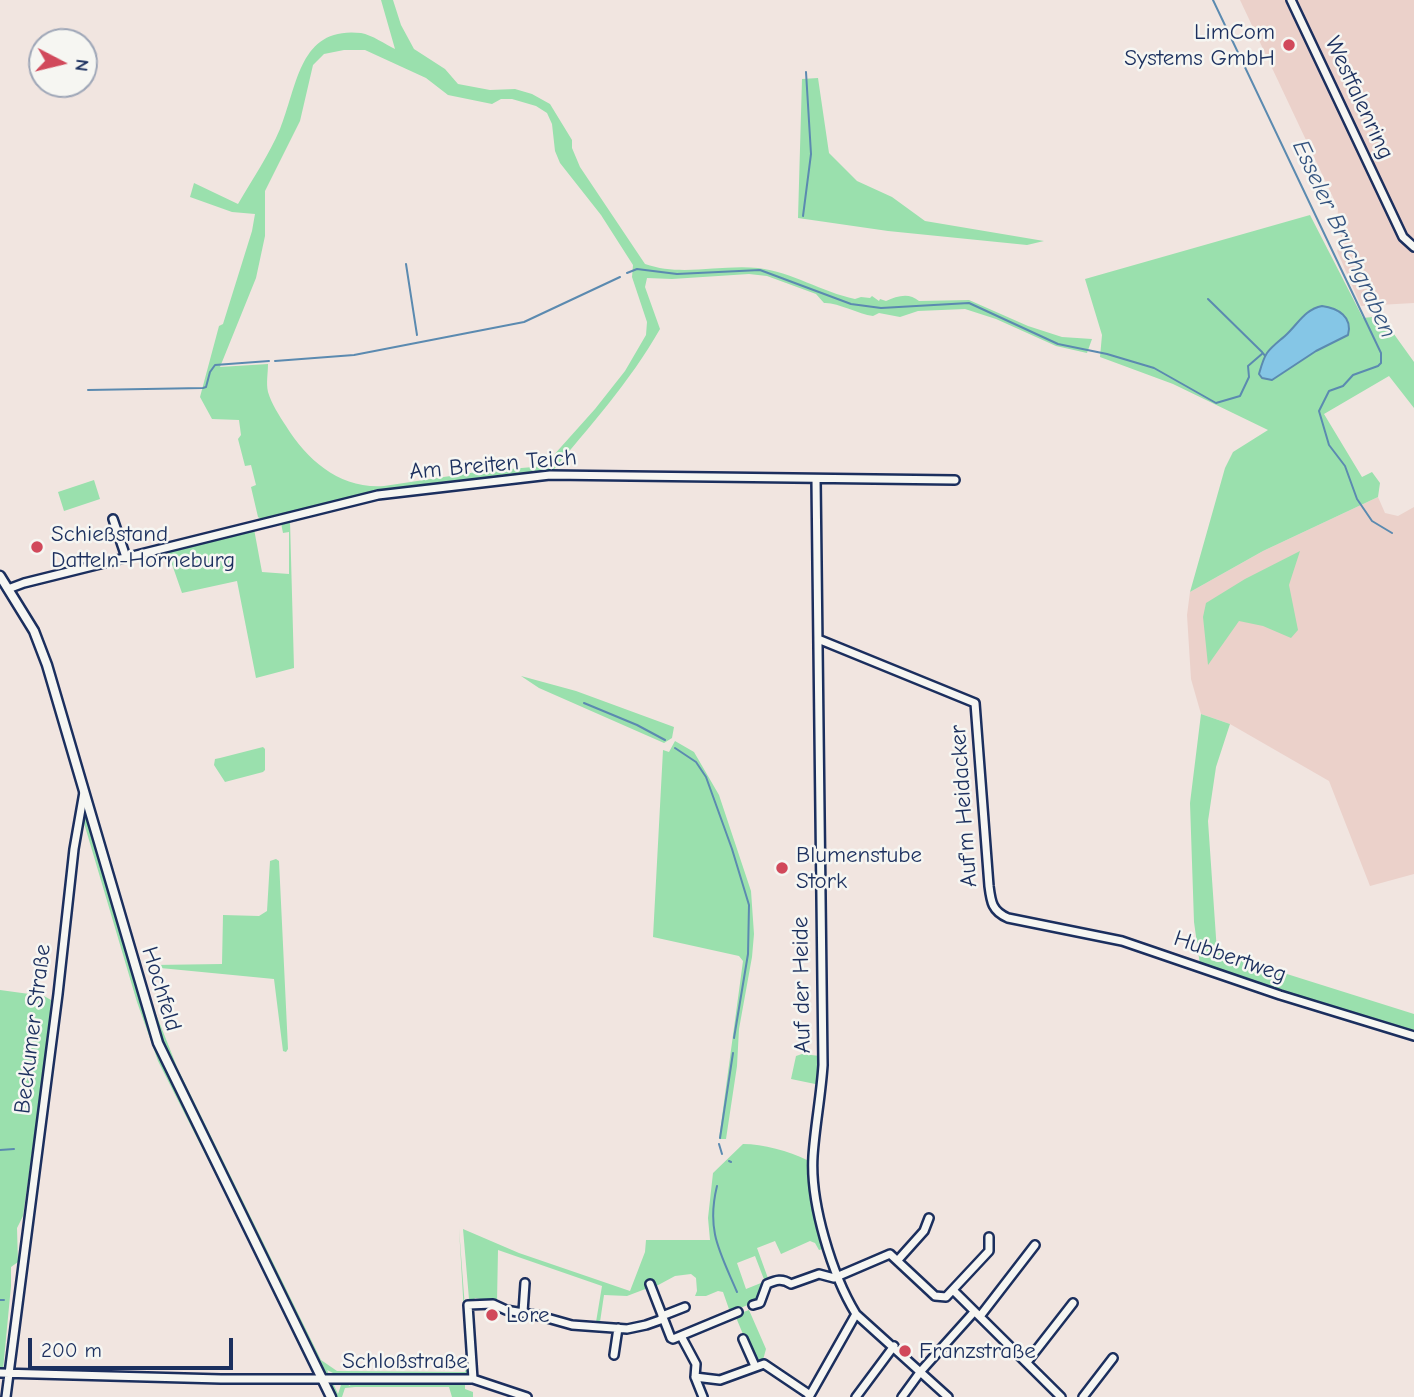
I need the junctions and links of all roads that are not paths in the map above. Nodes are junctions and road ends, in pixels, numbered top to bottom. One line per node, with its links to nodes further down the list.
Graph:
1 (1291, 0): 2 (street, Westfalenring)
2 (1414, 247)
3 (816, 479): 4 (street, Am Breiten Teich); 6 (street, Am Breiten Teich); 9 (street, Auf der Heide)
4 (955, 480)
5 (113, 519): 6 (street)
6 (126, 557): 8 (street, Am Breiten Teich)
7 (0, 576): 8 (street, Hochfeld)
8 (8, 589): 10 (street, Hochfeld)
9 (818, 639): 11 (street, Auf'm Heidacker); 17 (street, Auf der Heide)
10 (84, 792): 38 (street, Beckumer Straße); 41 (street, Hochfeld)
11 (1032, 923): 12 (street, Hubbertweg)
12 (1414, 1035)
13 (929, 1218): 16 (street)
14 (989, 1237): 20 (street)
15 (1035, 1245): 27 (street)
16 (898, 1260): 17 (street); 20 (street)
17 (839, 1276): 22 (street); 26 (street, Auf der Heide)
18 (525, 1283): 24 (street)
19 (650, 1284): 28 (street)
20 (953, 1290): 27 (street)
21 (1073, 1303): 35 (street)
22 (753, 1305)
23 (685, 1307): 28 (street)
24 (523, 1312): 29 (street); 40 (street)
25 (738, 1312): 30 (street)
26 (856, 1314): 32 (street); 42 (street)
27 (977, 1314): 35 (street); 37 (street)
28 (662, 1317): 29 (street); 30 (street)
29 (618, 1328): 33 (street)
30 (681, 1336): 39 (street)
31 (743, 1339): 36 (street)
32 (894, 1346): 37 (street); 47 (street)
33 (614, 1355)
34 (1113, 1358): 51 (street)
35 (1027, 1362): 50 (street)
36 (755, 1366): 39 (street); 42 (street)
37 (921, 1371): 48 (street); 49 (street)
38 (4, 1374): 41 (street, Schloßstraße); 43 (street, Beckumer Straße)
39 (695, 1377): 46 (street)
40 (473, 1379): 41 (street, Schloßstraße); 45 (street, Schloßstraße)
41 (323, 1380): 44 (street, Hochfeld)
42 (810, 1396)
43 (6, 1397)
44 (331, 1397)
45 (527, 1397)
46 (703, 1397)
47 (856, 1397)
48 (902, 1397)
49 (948, 1397)
50 (1061, 1397)
51 (1083, 1397)

